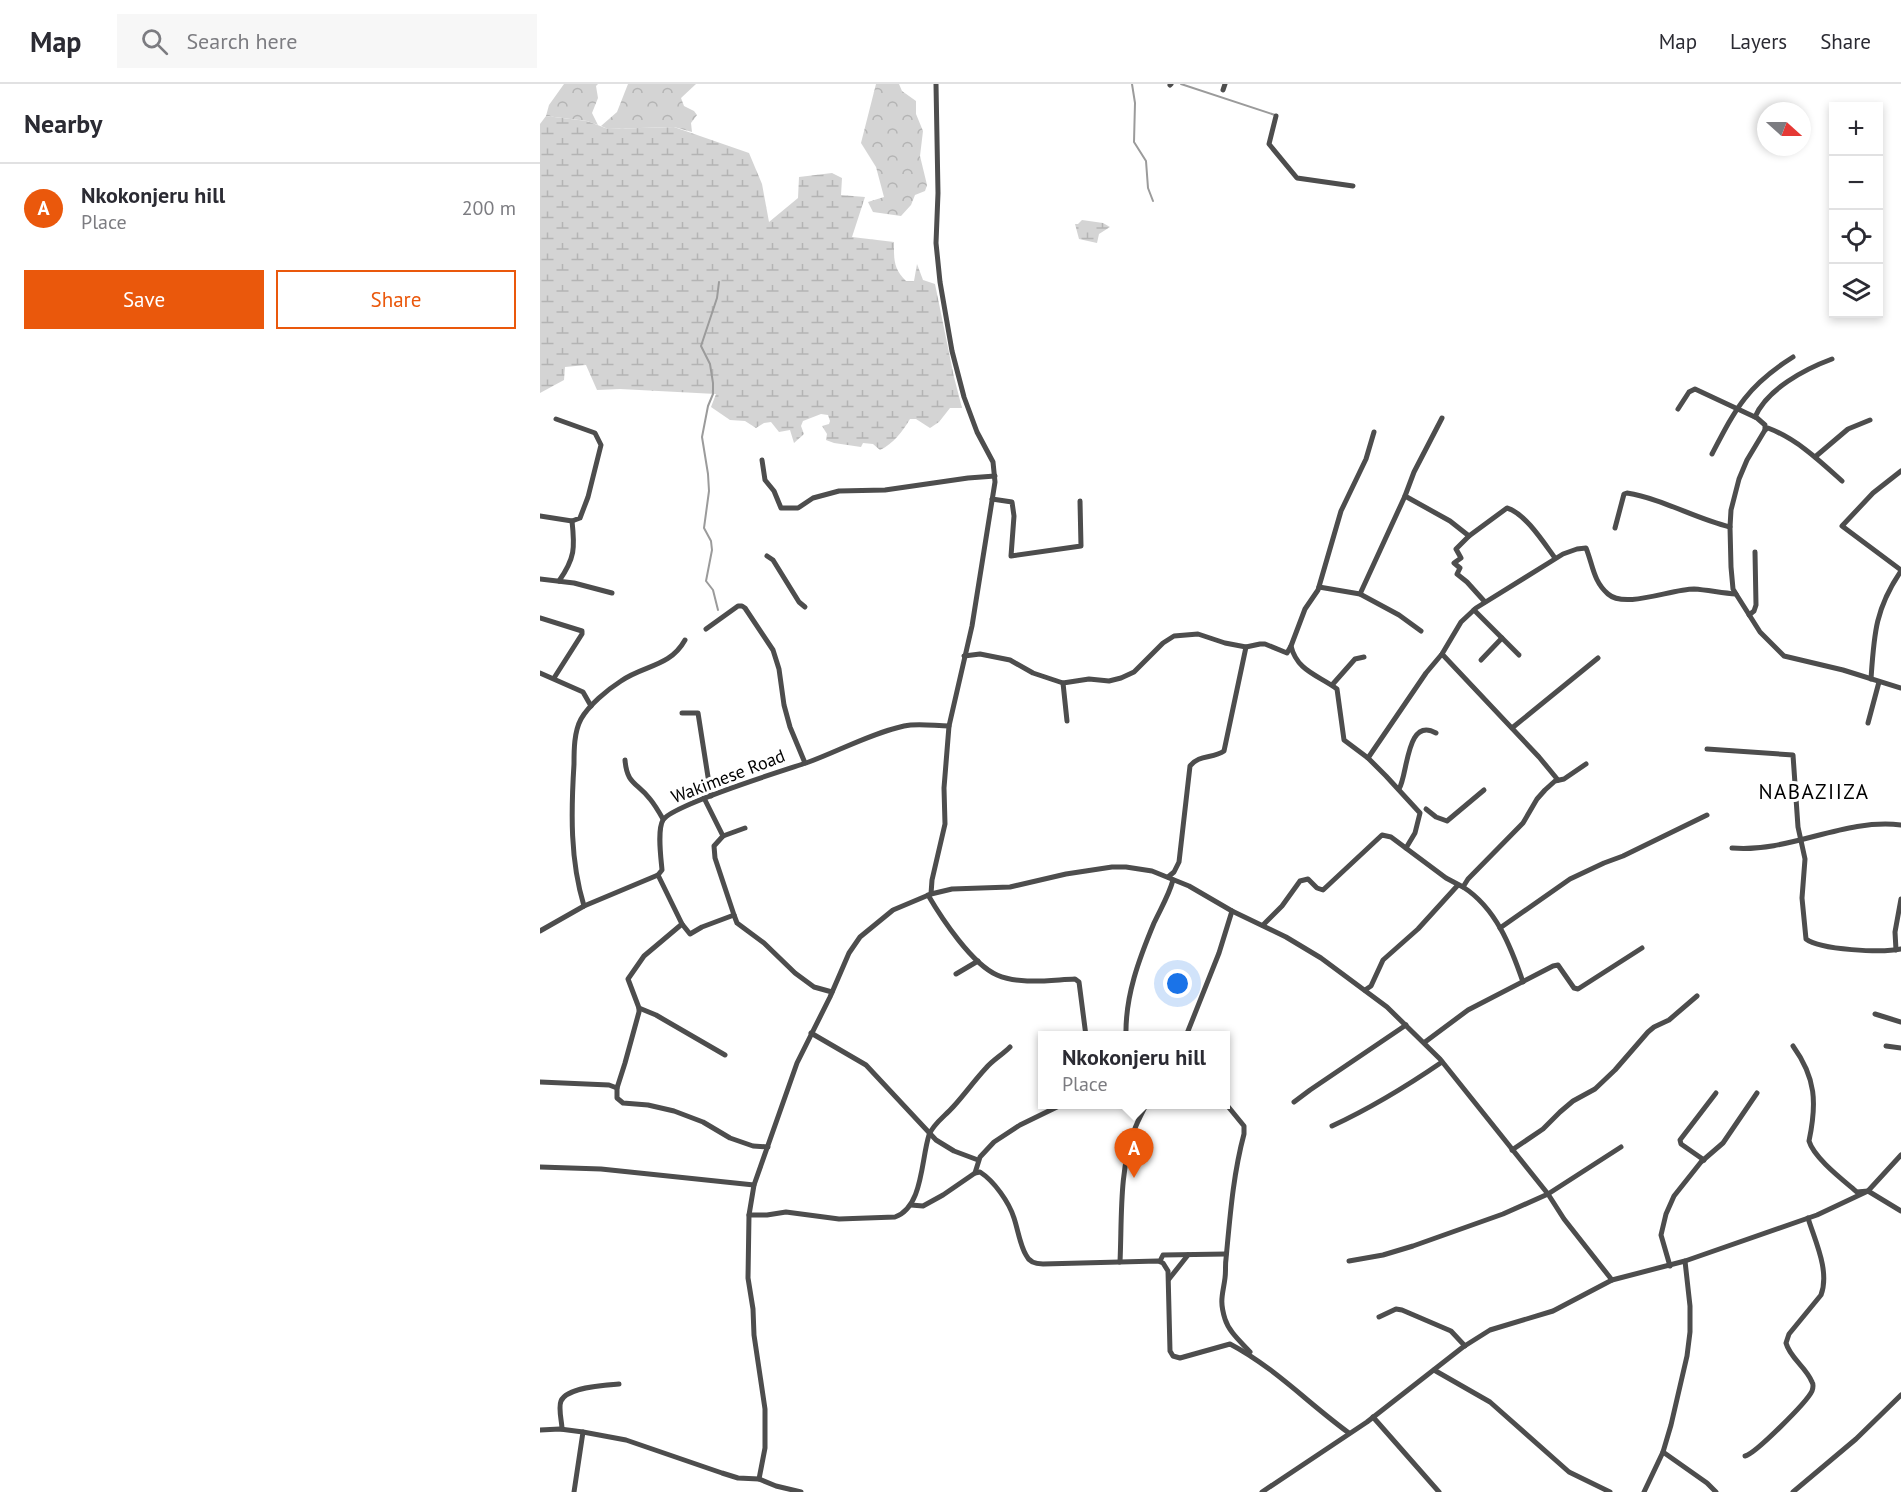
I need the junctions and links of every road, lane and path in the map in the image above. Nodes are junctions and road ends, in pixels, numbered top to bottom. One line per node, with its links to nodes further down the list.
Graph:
1 (936, 84): 18 (street)
2 (1276, 116): 3 (street)
3 (1353, 186)
4 (1793, 357): 6 (street)
5 (1832, 359): 8 (street)
6 (1736, 408): 7 (street); 8 (street); 14 (street)
7 (1678, 409)
8 (1755, 417): 12 (street)
9 (1442, 418): 20 (street)
10 (556, 419): 24 (street)
11 (1870, 420): 15 (street)
12 (1765, 430): 15 (street); 25 (street)
13 (1374, 432): 34 (street)
14 (1712, 454)
15 (1815, 457): 19 (street)
16 (762, 460): 18 (street)
17 (1901, 471): 31 (street)
18 (995, 476): 21 (street)
19 (1842, 481)
20 (1405, 496): 27 (street); 36 (street)
21 (992, 499): 22 (street); 51 (street)
22 (1080, 501)
23 (540, 516): 24 (street)
24 (572, 521): 33 (street)
25 (1730, 527): 26 (street); 37 (street)
26 (1616, 528)
27 (1468, 537): 30 (street); 38 (street)
28 (1755, 552): 41 (street)
29 (767, 556): 39 (street)
30 (1555, 558): 37 (street); 38 (street)
31 (1901, 570): 57 (street)
32 (540, 579): 33 (street)
33 (558, 581): 35 (street)
34 (1319, 587): 36 (street); 47 (street)
35 (612, 593)
36 (1360, 594): 44 (street)
37 (1736, 594): 41 (street)
38 (1485, 602): 40 (street)
39 (805, 607)
40 (1474, 610): 45 (street); 49 (street)
41 (1749, 615): 57 (street)
42 (540, 618): 56 (street)
43 (706, 629): 72 (street)
44 (1421, 631)
45 (1502, 638): 50 (street); 54 (street)
46 (685, 639): 62 (street)
47 (1291, 646): 48 (street); 60 (street)
48 (1246, 647): 59 (street); 88 (street)
49 (1442, 654): 67 (street); 70 (street)
50 (1519, 655)
51 (964, 656): 59 (street); 66 (street)
52 (1364, 657): 60 (street)
53 (1598, 658): 67 (street)
54 (1481, 660)
55 (540, 673): 56 (street)
56 (554, 678): 62 (street)
57 (1871, 679): 58 (street)
58 (1879, 682): 61 (street); 65 (street)
59 (1062, 683): 64 (street)
60 (1332, 685): 70 (street)
61 (1901, 687)
62 (591, 706): 92 (street)
63 (682, 713): 77 (street)
64 (1068, 721)
65 (1868, 723)
66 (949, 726): 72 (street, Wakimese Road); 90 (street)
67 (1512, 728): 74 (street)
68 (1436, 733): 75 (street)
69 (1707, 749): 84 (street)
70 (1368, 758): 75 (street)
71 (625, 760): 80 (street)
72 (805, 763): 77 (street, Wakimese Road)
73 (1586, 764): 74 (street)
74 (1558, 780): 89 (street)
75 (1399, 789): 85 (street)
76 (1484, 790): 78 (street)
77 (708, 797): 80 (street, Wakimese Road); 83 (street)
78 (1426, 809)
79 (1707, 815): 97 (street)
80 (663, 819): 87 (street, Wakimese Road)
81 (1901, 825): 84 (street)
82 (745, 828): 83 (street)
83 (723, 836): 94 (street)
84 (1802, 839): 86 (street); 100 (street)
85 (1406, 848): 89 (street); 96 (street)
86 (1732, 848)
87 (658, 875): 92 (street); 95 (street)
88 (1171, 879): 90 (street); 93 (street); 112 (street)
89 (1460, 886): 97 (street); 104 (street)
90 (930, 895): 101 (street); 105 (street)
91 (1901, 899): 100 (street)
92 (584, 906): 98 (street)
93 (1232, 911): 96 (street); 113 (street)
94 (734, 915): 95 (street); 105 (street)
95 (681, 924): 107 (street)
96 (1263, 925): 104 (street)
97 (1500, 928): 103 (street)
98 (540, 931)
99 (1642, 948): 103 (street)
100 (1898, 950)
101 (978, 961): 102 (street); 111 (street)
102 (956, 974)
103 (1523, 982): 115 (street)
104 (1365, 990): 110 (street)
105 (832, 992): 114 (street)
106 (1697, 996): 134 (street)
107 (639, 1008): 120 (street); 123 (street)
108 (1875, 1014): 109 (street)
109 (1901, 1022)
110 (1406, 1025): 115 (street); 126 (street)
111 (1086, 1031)
112 (1126, 1031)
113 (1188, 1031)
114 (811, 1033): 131 (street); 132 (street)
115 (1425, 1042): 121 (street)
116 (1793, 1046): 141 (street)
117 (1886, 1046): 119 (street)
118 (1010, 1047): 131 (street)
119 (1901, 1048)
120 (725, 1055)
121 (1442, 1062): 130 (street); 134 (street)
122 (540, 1082): 123 (street)
123 (617, 1088): 132 (street)
124 (1716, 1092): 137 (street)
125 (1757, 1093): 137 (street)
126 (1294, 1102)
127 (1053, 1109): 136 (street)
128 (1144, 1109): 152 (street)
129 (1230, 1109): 148 (street)
130 (1332, 1126)
131 (929, 1134): 136 (street); 143 (street)
132 (768, 1147): 140 (street)
133 (1622, 1147): 142 (street)
134 (1512, 1150): 142 (street)
135 (1901, 1155): 141 (street)
136 (978, 1160): 139 (street)
137 (1704, 1160): 153 (street)
138 (540, 1167): 140 (street)
139 (975, 1173): 143 (street); 152 (street)
140 (754, 1185): 145 (street)
141 (1868, 1191): 144 (street); 146 (street)
142 (1548, 1194): 150 (street); 155 (street)
143 (911, 1205): 145 (street)
144 (1901, 1211)
145 (749, 1215): 169 (street)
146 (1808, 1218): 151 (street); 168 (street)
147 (1188, 1254): 148 (street); 149 (street); 154 (street)
148 (1226, 1254): 158 (street)
149 (1160, 1261): 152 (street); 154 (street)
150 (1349, 1261)
151 (1685, 1261): 153 (street); 167 (street)
152 (1120, 1262)
153 (1670, 1266): 155 (street)
154 (1168, 1280): 158 (street)
155 (1612, 1280): 157 (street)
156 (1379, 1317): 157 (street)
157 (1465, 1346): 159 (street)
158 (1255, 1358): 166 (street)
159 (1434, 1370): 162 (street); 175 (street)
160 (619, 1384): 163 (street)
161 (1901, 1395): 178 (street)
162 (1373, 1417): 166 (street); 174 (street)
163 (562, 1429): 164 (street); 165 (street)
164 (540, 1430)
165 (583, 1432): 169 (street); 171 (street)
166 (1349, 1434): 173 (street)
167 (1663, 1452): 176 (street); 177 (street)
168 (1745, 1456)
169 (759, 1479): 170 (street)
170 (776, 1489): 172 (street)
171 (574, 1492)
172 (801, 1492)
173 (1262, 1492)
174 (1439, 1492)
175 (1610, 1492)
176 (1644, 1492)
177 (1716, 1492)
178 (1793, 1492)

